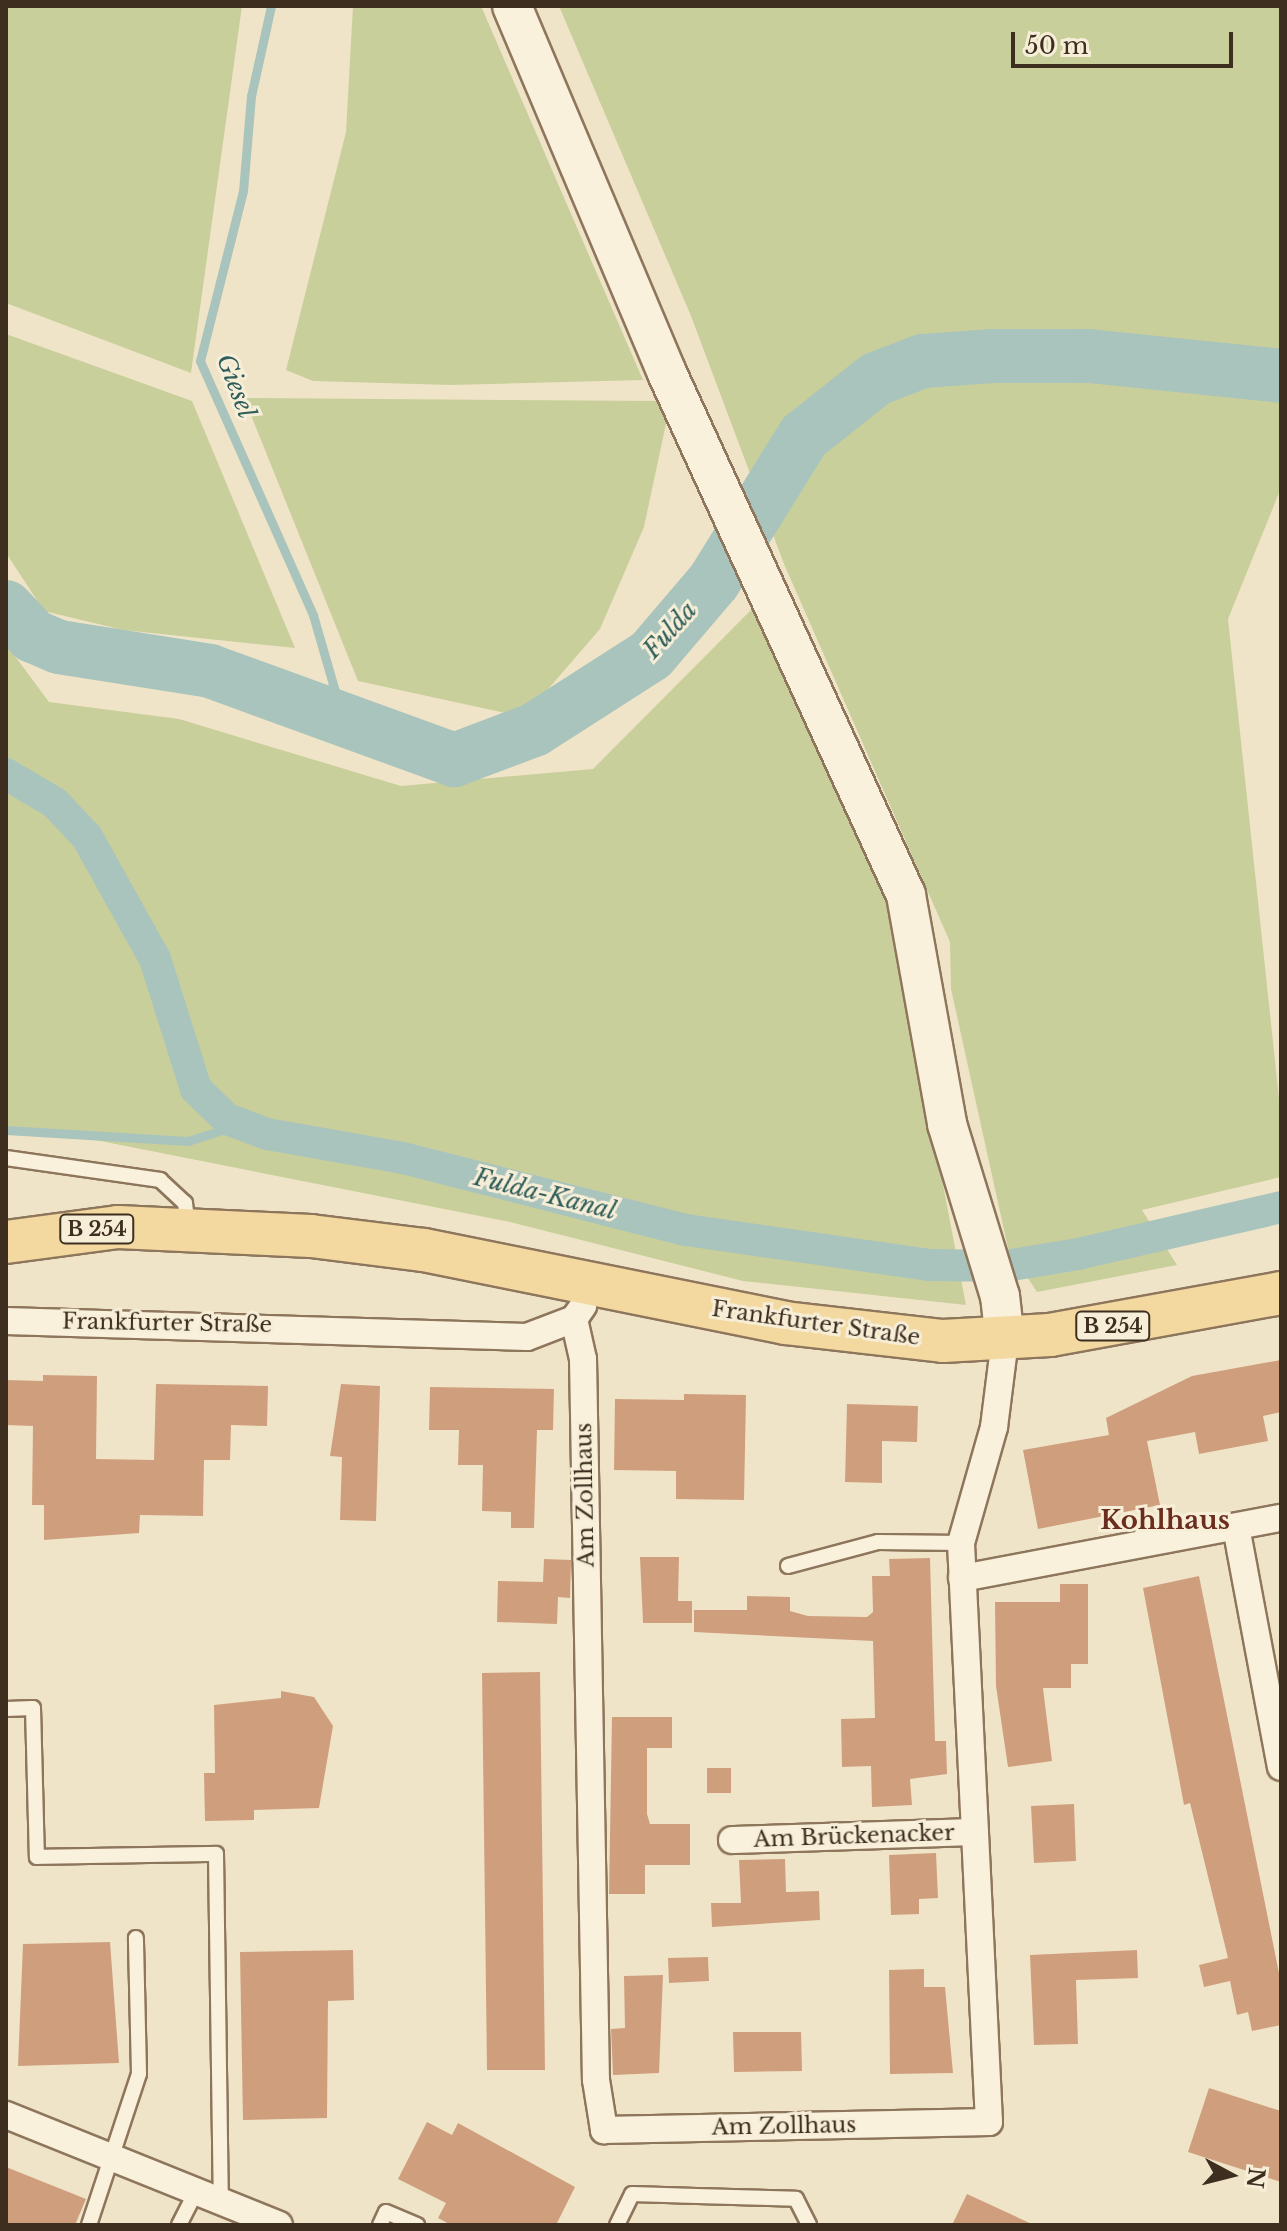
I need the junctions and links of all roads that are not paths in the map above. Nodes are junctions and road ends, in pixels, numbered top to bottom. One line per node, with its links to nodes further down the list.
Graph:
1 (512, 6): 8 (street)
2 (6, 1158): 3 (lane)
3 (188, 1227): 4 (main road, B 254); 6 (main road, Frankfurter Straße / B 254)
4 (6, 1242)
5 (1281, 1293): 8 (main road, Frankfurter Straße / B 254)
6 (582, 1302): 7 (street, Frankfurter Straße); 8 (main road, Frankfurter Straße / B 254); 16 (street, Am Zollhaus)
7 (6, 1321)
8 (1005, 1340): 11 (street, Am Zollhaus)
9 (1281, 1518): 10 (street)
10 (1236, 1527): 13 (street); 15 (street)
11 (961, 1543): 12 (lane); 13 (street, Am Zollhaus)
12 (788, 1566)
13 (962, 1578): 16 (street, Am Zollhaus)
14 (6, 1709): 22 (lane)
15 (1281, 1767)
16 (975, 1832): 17 (street, Am Brückenacker)
17 (732, 1840)
18 (136, 1938): 20 (lane)
19 (6, 2115): 20 (street)
20 (116, 2159): 21 (street); 23 (lane)
21 (196, 2192): 22 (street); 24 (lane)
22 (221, 2202): 25 (street)
23 (89, 2225)
24 (179, 2225)
25 (279, 2225)
26 (380, 2225): 27 (lane)
27 (417, 2225)
28 (617, 2225): 29 (lane)
29 (809, 2225)

